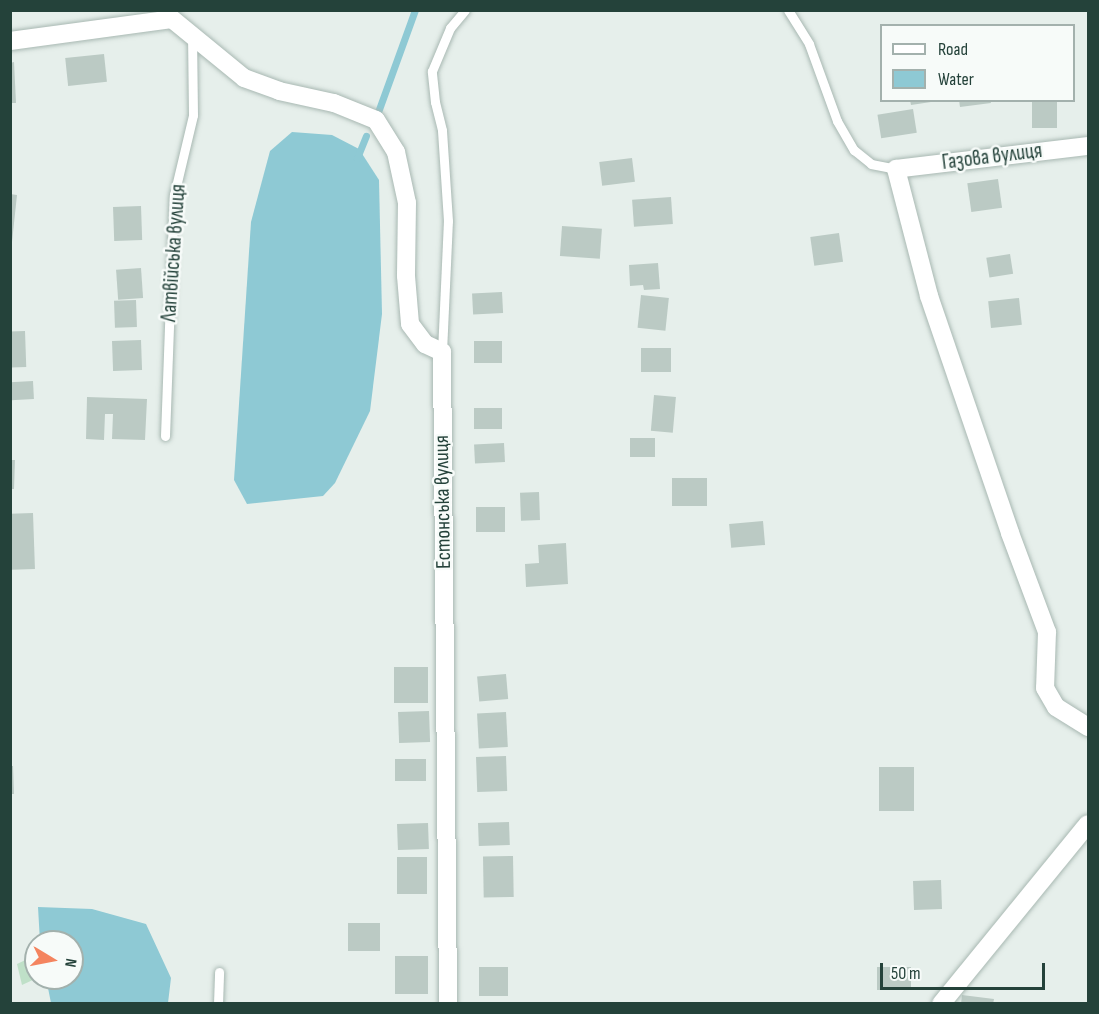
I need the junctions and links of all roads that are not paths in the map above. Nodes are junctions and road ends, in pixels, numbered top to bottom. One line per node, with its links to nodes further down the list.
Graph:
1 (465, 10): 8 (lane, Естонська вулиця)
2 (788, 10): 7 (lane)
3 (173, 14): 4 (street); 5 (street)
4 (192, 35): 8 (street); 9 (lane, Латвiйська вулиця)
5 (10, 41)
6 (1089, 146): 7 (street, Газова вулиця)
7 (896, 169): 10 (street)
8 (442, 351): 14 (street, Естонська вулиця)
9 (165, 436)
10 (1089, 727)
11 (1089, 824): 15 (street)
12 (219, 972): 13 (lane)
13 (218, 1004)
14 (448, 1004)
15 (941, 1004)

